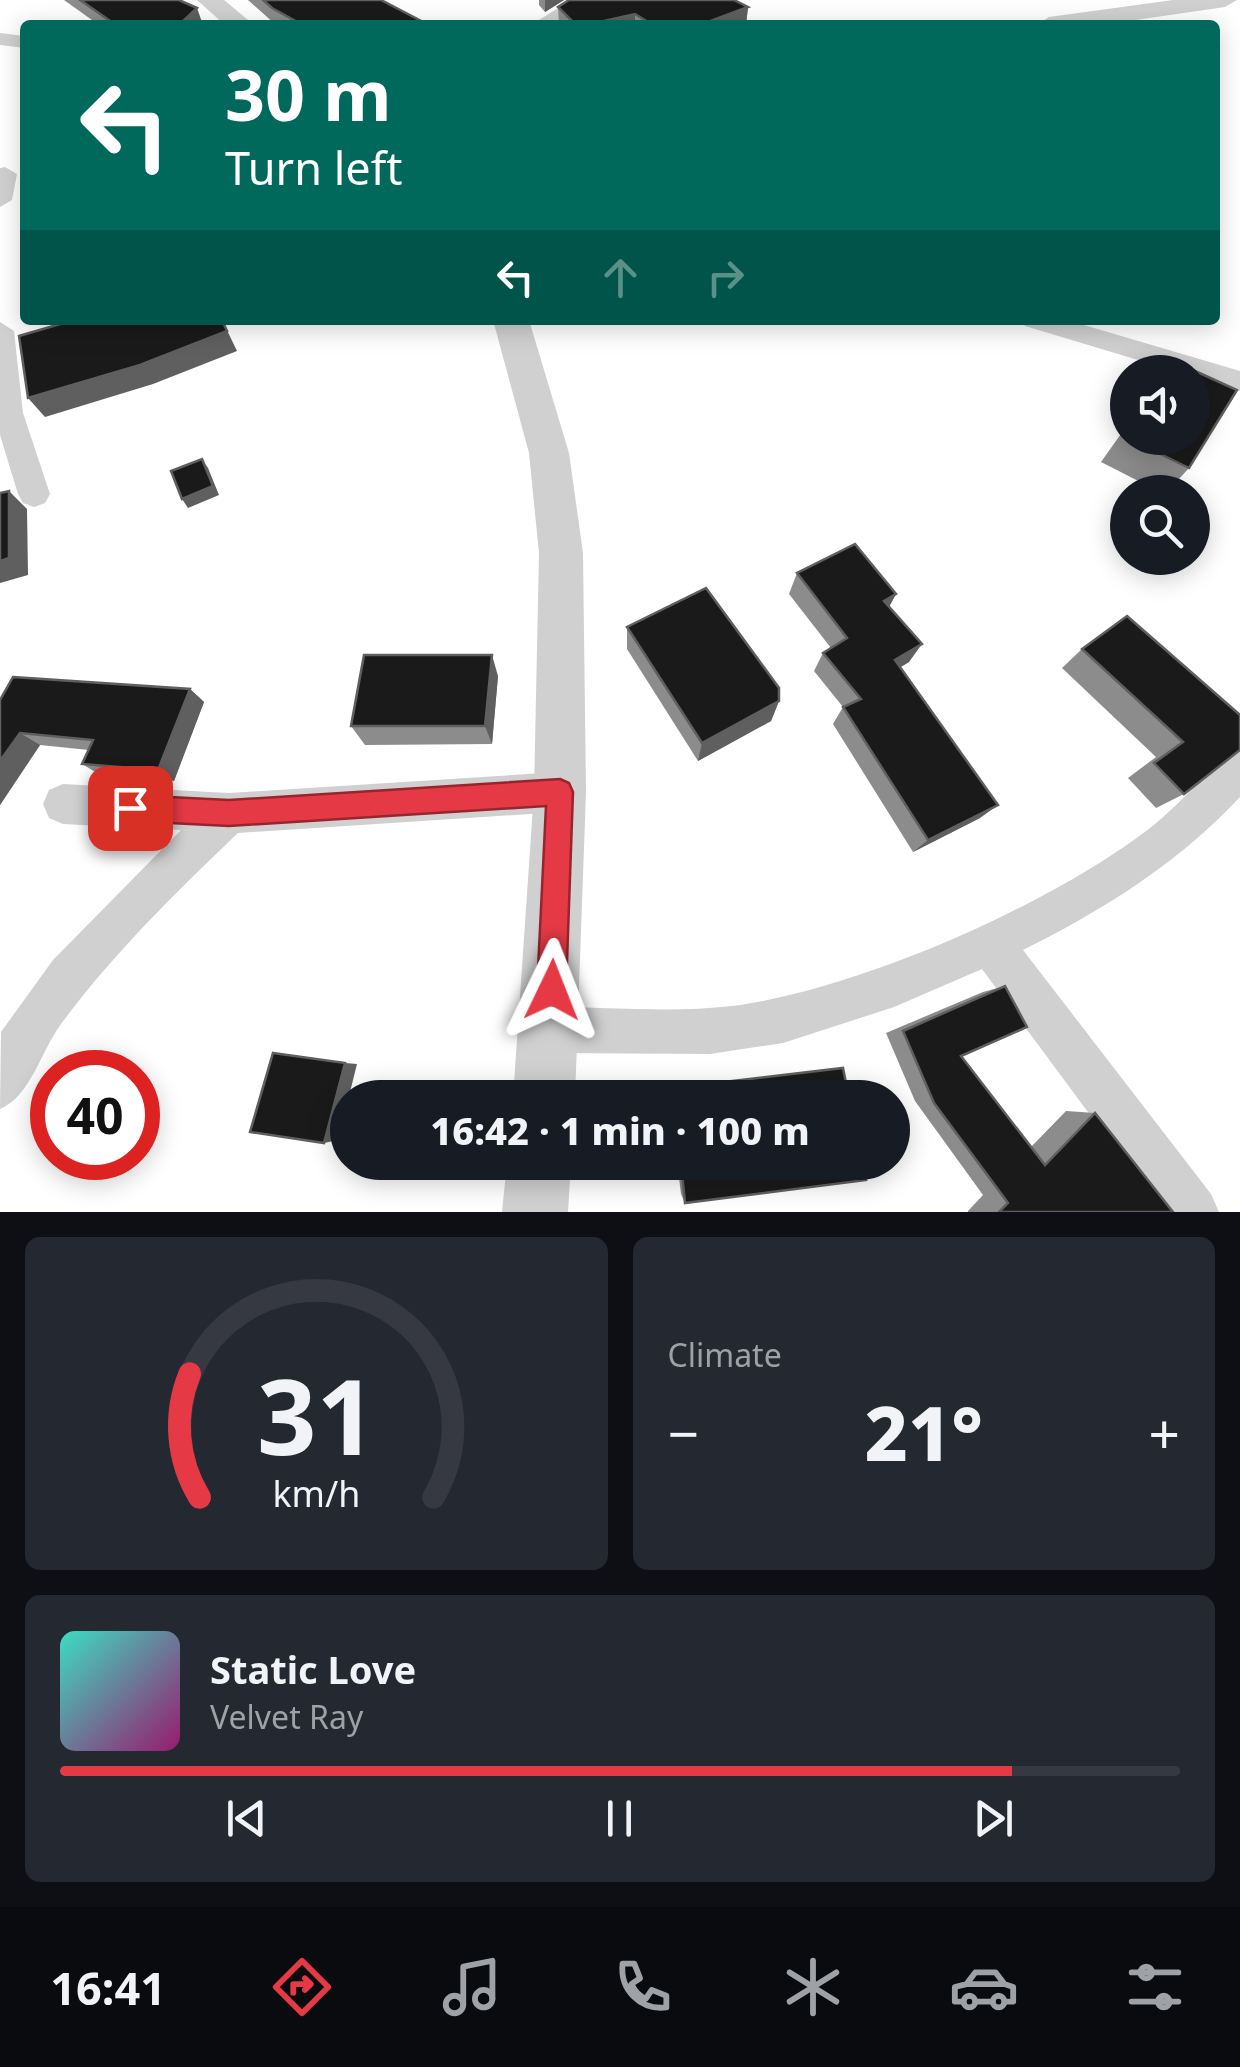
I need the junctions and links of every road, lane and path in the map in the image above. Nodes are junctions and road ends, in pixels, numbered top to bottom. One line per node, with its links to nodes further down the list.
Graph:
1 (209, 0): 4 (street)
2 (585, 0): 5 (street)
3 (1226, 0): 6 (street)
4 (235, 20)
5 (550, 20)
6 (1084, 20)
7 (10, 174): 8 (street)
8 (0, 200)
9 (512, 325): 15 (street)
10 (1078, 326): 12 (street)
11 (0, 331): 13 (street)
12 (1240, 381)
13 (34, 494)
14 (1240, 770): 18 (street)
15 (560, 792): 17 (street); 19 (street)
16 (64, 804): 17 (street)
17 (229, 813): 21 (street)
18 (989, 942): 19 (street); 24 (street)
19 (550, 1030): 20 (street)
20 (546, 1080)
21 (0, 1085)
22 (538, 1180): 23 (street)
23 (535, 1212)
24 (1193, 1212)

